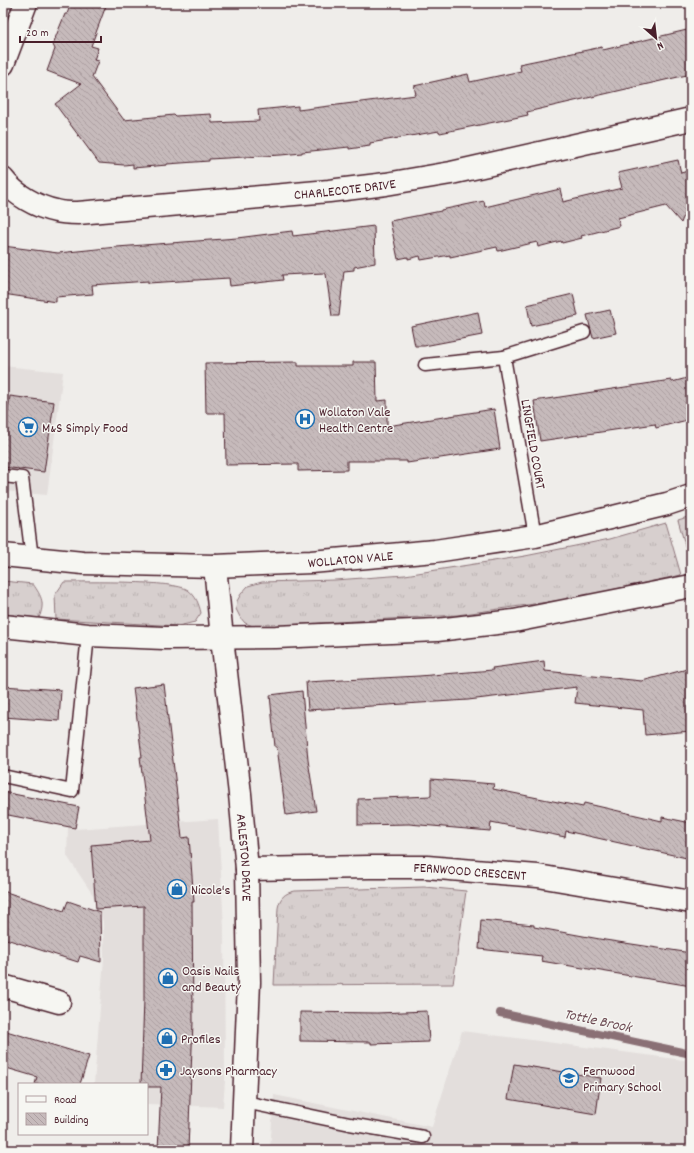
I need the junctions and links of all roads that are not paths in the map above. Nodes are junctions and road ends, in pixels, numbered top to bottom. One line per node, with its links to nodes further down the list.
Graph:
1 (26, 3): 2 (street)
2 (3, 64)
3 (691, 119): 4 (street, CHARLECOTE DRIVE)
4 (3, 179)
5 (584, 332): 6 (lane)
6 (504, 357): 7 (lane); 10 (lane, LINGFIELD COURT)
7 (425, 365)
8 (3, 476): 12 (lane)
9 (691, 496): 10 (street, WOLLATON VALE)
10 (535, 536): 13 (street, WOLLATON VALE)
11 (3, 555): 12 (street, WOLLATON VALE)
12 (32, 558): 13 (street, WOLLATON VALE)
13 (216, 566): 17 (street, ARLESTON DRIVE)
14 (691, 586): 17 (street)
15 (3, 626): 16 (street)
16 (88, 635): 17 (street); 18 (lane)
17 (222, 638): 19 (street, ARLESTON DRIVE)
18 (3, 776)
19 (247, 869): 20 (street, FERNWOOD CRESCENT); 23 (street, ARLESTON DRIVE)
20 (691, 902)
21 (3, 986): 22 (street)
22 (59, 1002)
23 (245, 1102): 24 (lane); 25 (street, ARLESTON DRIVE)
24 (423, 1137)
25 (242, 1150)

